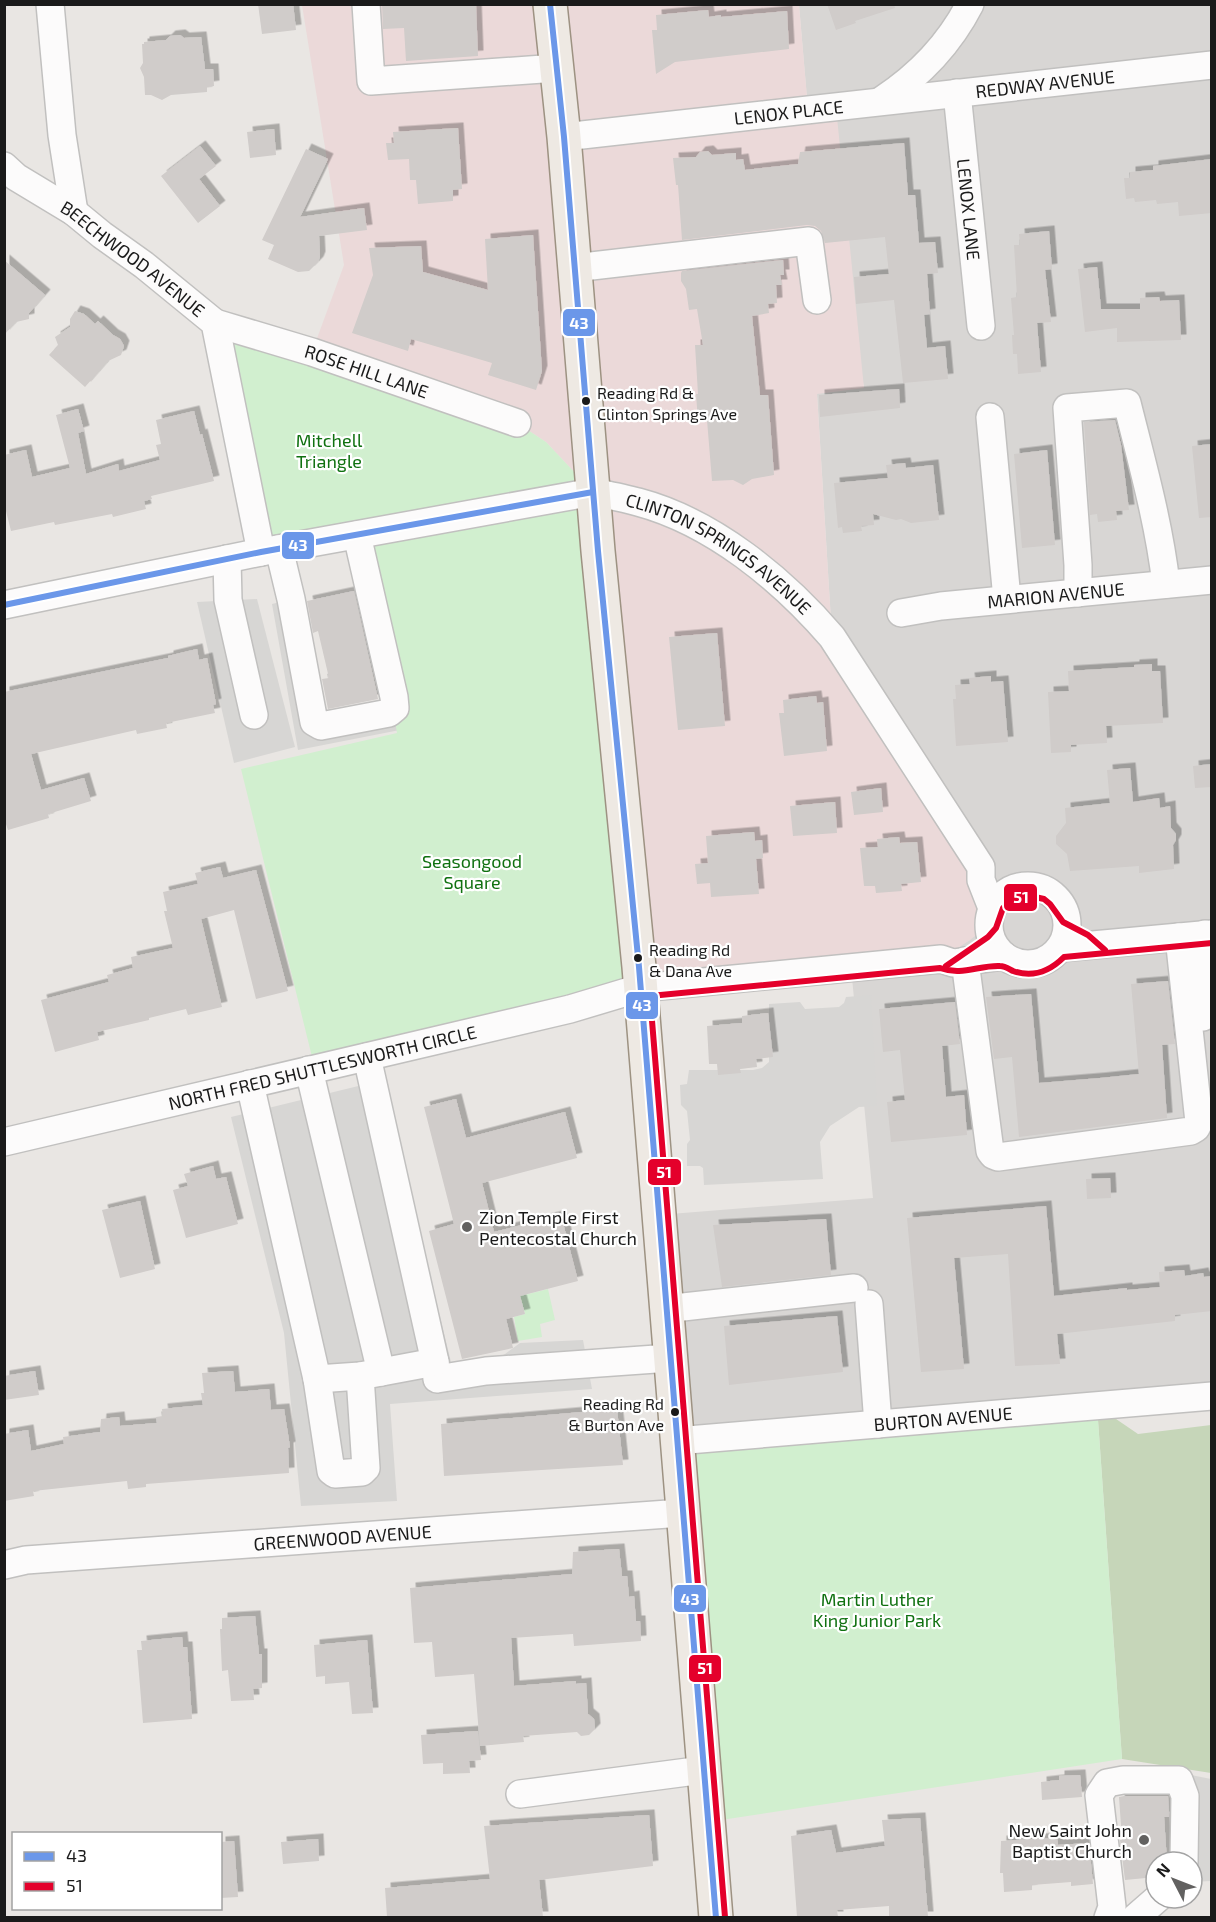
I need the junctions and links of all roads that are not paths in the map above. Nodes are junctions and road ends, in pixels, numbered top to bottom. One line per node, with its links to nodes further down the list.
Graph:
1 (50, 4): 11 (street)
2 (366, 4): 6 (street)
3 (550, 4): 6 (main road)
4 (970, 4): 8 (street, LENOX PLACE)
5 (1212, 65): 7 (street, REDWAY AVENUE)
6 (557, 68): 9 (main road)
7 (957, 93): 8 (street, REDWAY AVENUE); 15 (street, LENOX LANE)
8 (878, 102): 9 (street, LENOX PLACE)
9 (564, 137): 12 (main road)
10 (4, 166): 11 (street, BEECHWOOD AVENUE)
11 (74, 212): 14 (street, BEECHWOOD AVENUE)
12 (574, 268): 13 (street); 18 (main road)
13 (817, 300)
14 (215, 323): 17 (street, ROSE HILL LANE); 20 (street, BEECHWOOD AVENUE)
15 (981, 326)
16 (990, 417): 25 (street)
17 (517, 423)
18 (593, 492): 19 (street, CLINTON SPRINGS AVENUE); 29 (street, CLINTON SPRINGS AVENUE); 38 (main road)
19 (357, 535): 20 (street, CLINTON SPRINGS AVENUE); 20 (street, BEECHWOOD AVENUE)
20 (270, 551): 21 (street, CLINTON SPRINGS AVENUE)
21 (227, 559): 26 (street, CLINTON SPRINGS AVENUE); 28 (street)
22 (1212, 580): 23 (street, MARION AVENUE)
23 (1166, 584): 24 (street, MARION AVENUE); 24 (street)
24 (1078, 593): 25 (street, MARION AVENUE)
25 (1007, 599): 27 (street, MARION AVENUE)
26 (4, 605)
27 (901, 613)
28 (254, 715)
29 (981, 867): 30 (street); 32 (street, CLINTON SPRINGS AVENUE)
30 (1018, 887): 31 (street); 32 (street)
31 (1066, 915): 34 (street); 35 (street)
32 (991, 916): 36 (street); 37 (street)
33 (1198, 935): 34 (street); 37 (street); 41 (street)
34 (1111, 943): 35 (street)
35 (1060, 948): 36 (street)
36 (1004, 956): 37 (street, NORTH FRED SHUTTLESWORTH CIRCLE)
37 (953, 960): 38 (street, NORTH FRED SHUTTLESWORTH CIRCLE)
38 (640, 988): 39 (street, NORTH FRED SHUTTLESWORTH CIRCLE); 44 (main road)
39 (367, 1057): 40 (street, NORTH FRED SHUTTLESWORTH CIRCLE); 46 (street)
40 (309, 1070): 42 (street, NORTH FRED SHUTTLESWORTH CIRCLE); 47 (street)
41 (1212, 1070)
42 (250, 1084): 43 (street, NORTH FRED SHUTTLESWORTH CIRCLE); 48 (street)
43 (4, 1142)
44 (666, 1309): 45 (main road); 50 (street)
45 (670, 1358): 46 (street); 51 (main road)
46 (435, 1362): 47 (street)
47 (371, 1374): 48 (street); 48 (street)
48 (317, 1379)
49 (1212, 1396): 50 (street, BURTON AVENUE)
50 (878, 1424): 51 (street, BURTON AVENUE)
51 (676, 1441): 52 (main road)
52 (682, 1513): 53 (street, GREENWOOD AVENUE); 54 (main road)
53 (4, 1565)
54 (703, 1770): 55 (street); 57 (main road)
55 (520, 1794)
56 (1184, 1850): 58 (street)
57 (716, 1917)
58 (1108, 1917)

